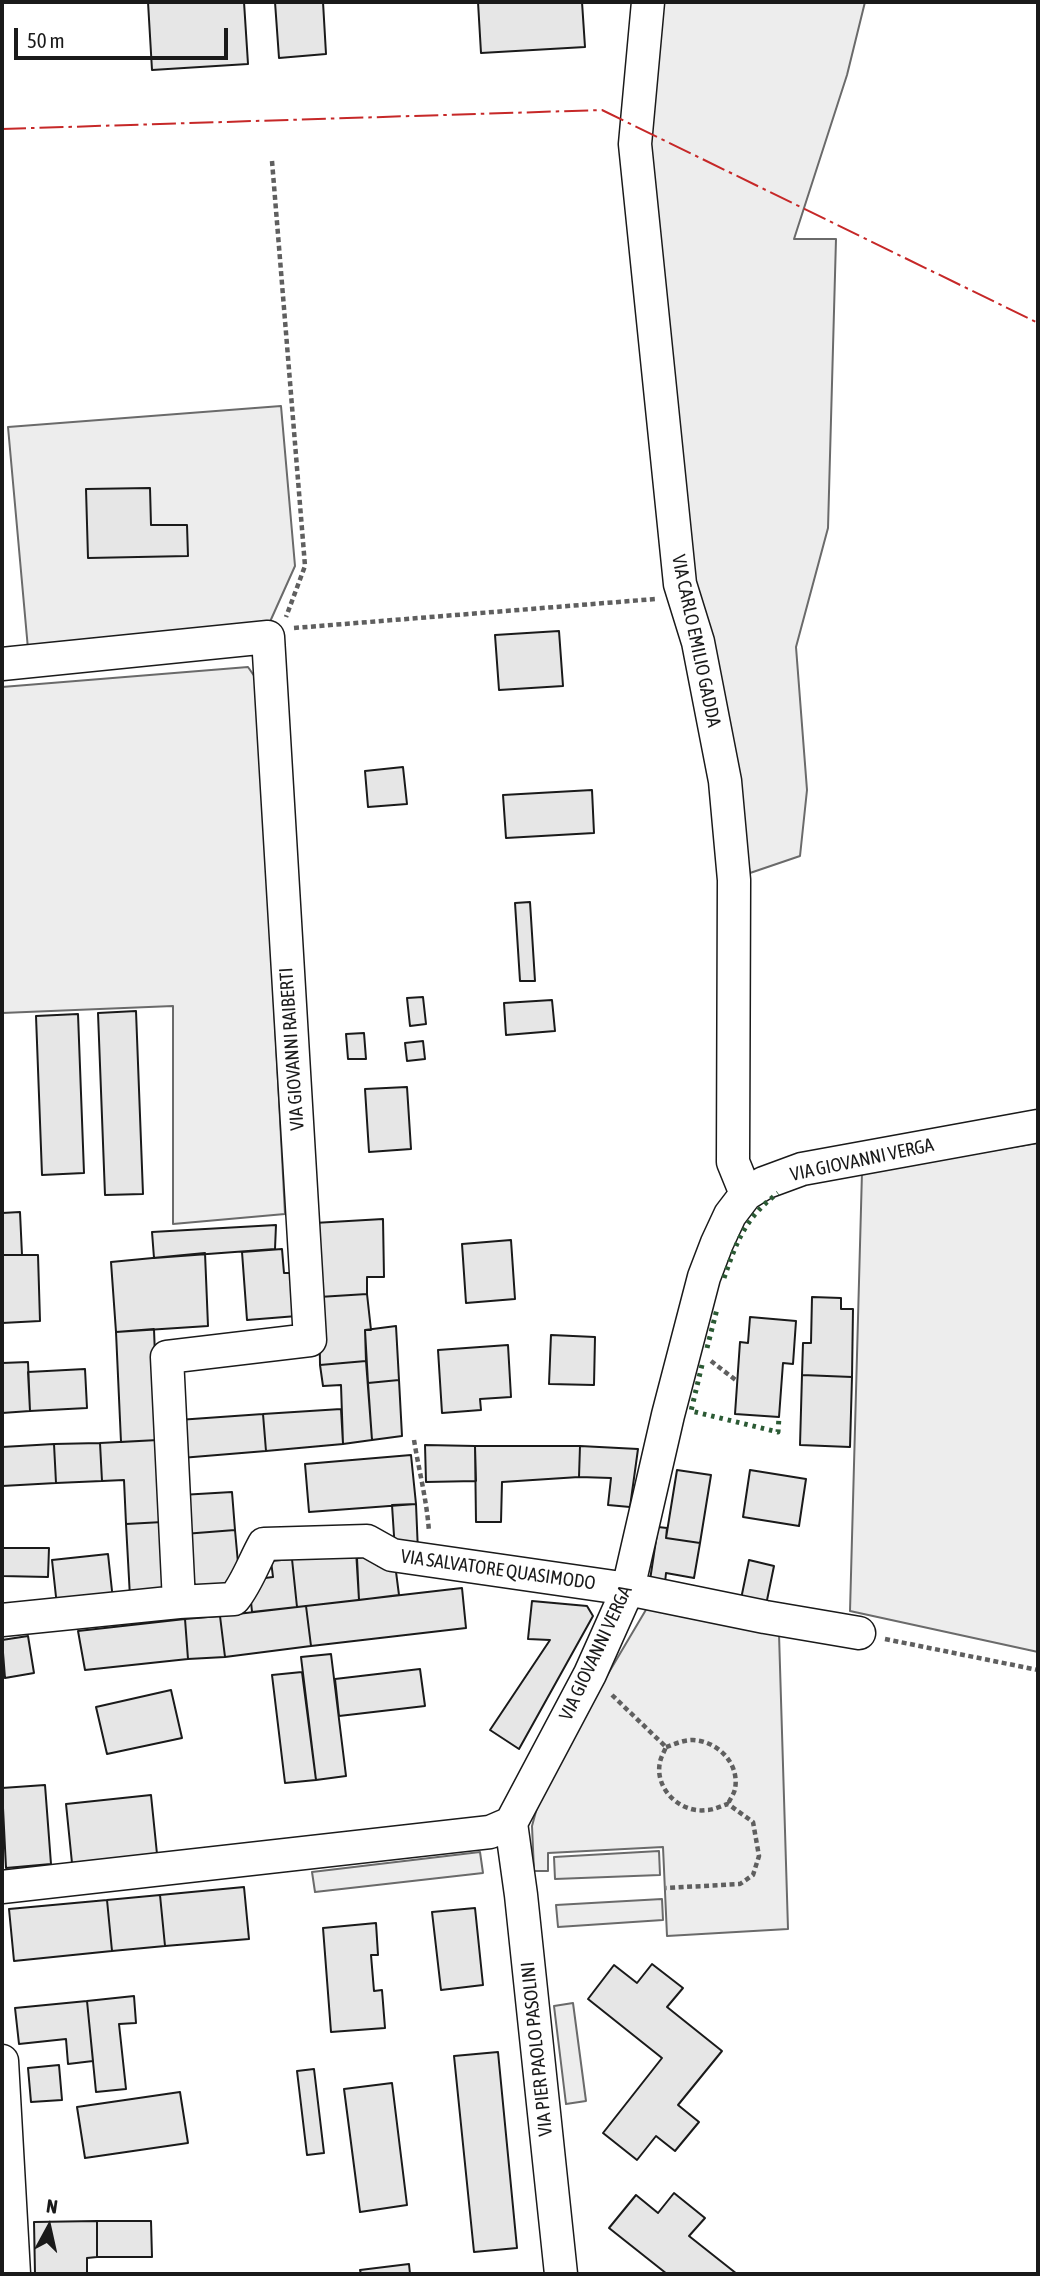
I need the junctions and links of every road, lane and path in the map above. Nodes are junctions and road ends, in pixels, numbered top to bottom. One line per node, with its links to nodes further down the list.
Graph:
1 (648, 2): 3 (street, VIA CARLO EMILIO GADDA)
2 (272, 161): 4 (path)
3 (684, 596): 4 (path); 7 (street, VIA CARLO EMILIO GADDA)
4 (275, 633): 5 (street); 11 (street, VIA GIOVANNI RAIBERTI)
5 (2, 664)
6 (1038, 1126): 7 (street, VIA GIOVANNI VERGA)
7 (747, 1194): 10 (street, VIA GIOVANNI VERGA)
8 (414, 1440): 9 (path)
9 (430, 1562): 10 (street, VIA SALVATORE QUASIMODO); 11 (street, VIA SALVATORE QUASIMODO)
10 (628, 1589): 13 (street, VIA SALVATORE QUASIMODO); 15 (street, VIA GIOVANNI VERGA)
11 (179, 1602): 12 (street, VIA SALVATORE QUASIMODO)
12 (2, 1620)
13 (859, 1633): 14 (path)
14 (1038, 1670)
15 (590, 1674): 16 (path); 18 (street, VIA GIOVANNI VERGA)
16 (666, 1747): 17 (path); 17 (path)
17 (728, 1804): 20 (path)
18 (511, 1823): 19 (street); 23 (street, VIA PIER PAOLO PASOLINI)
19 (2, 1886)
20 (666, 1888)
21 (2, 2062): 22 (street)
22 (14, 2274)
23 (561, 2274)

